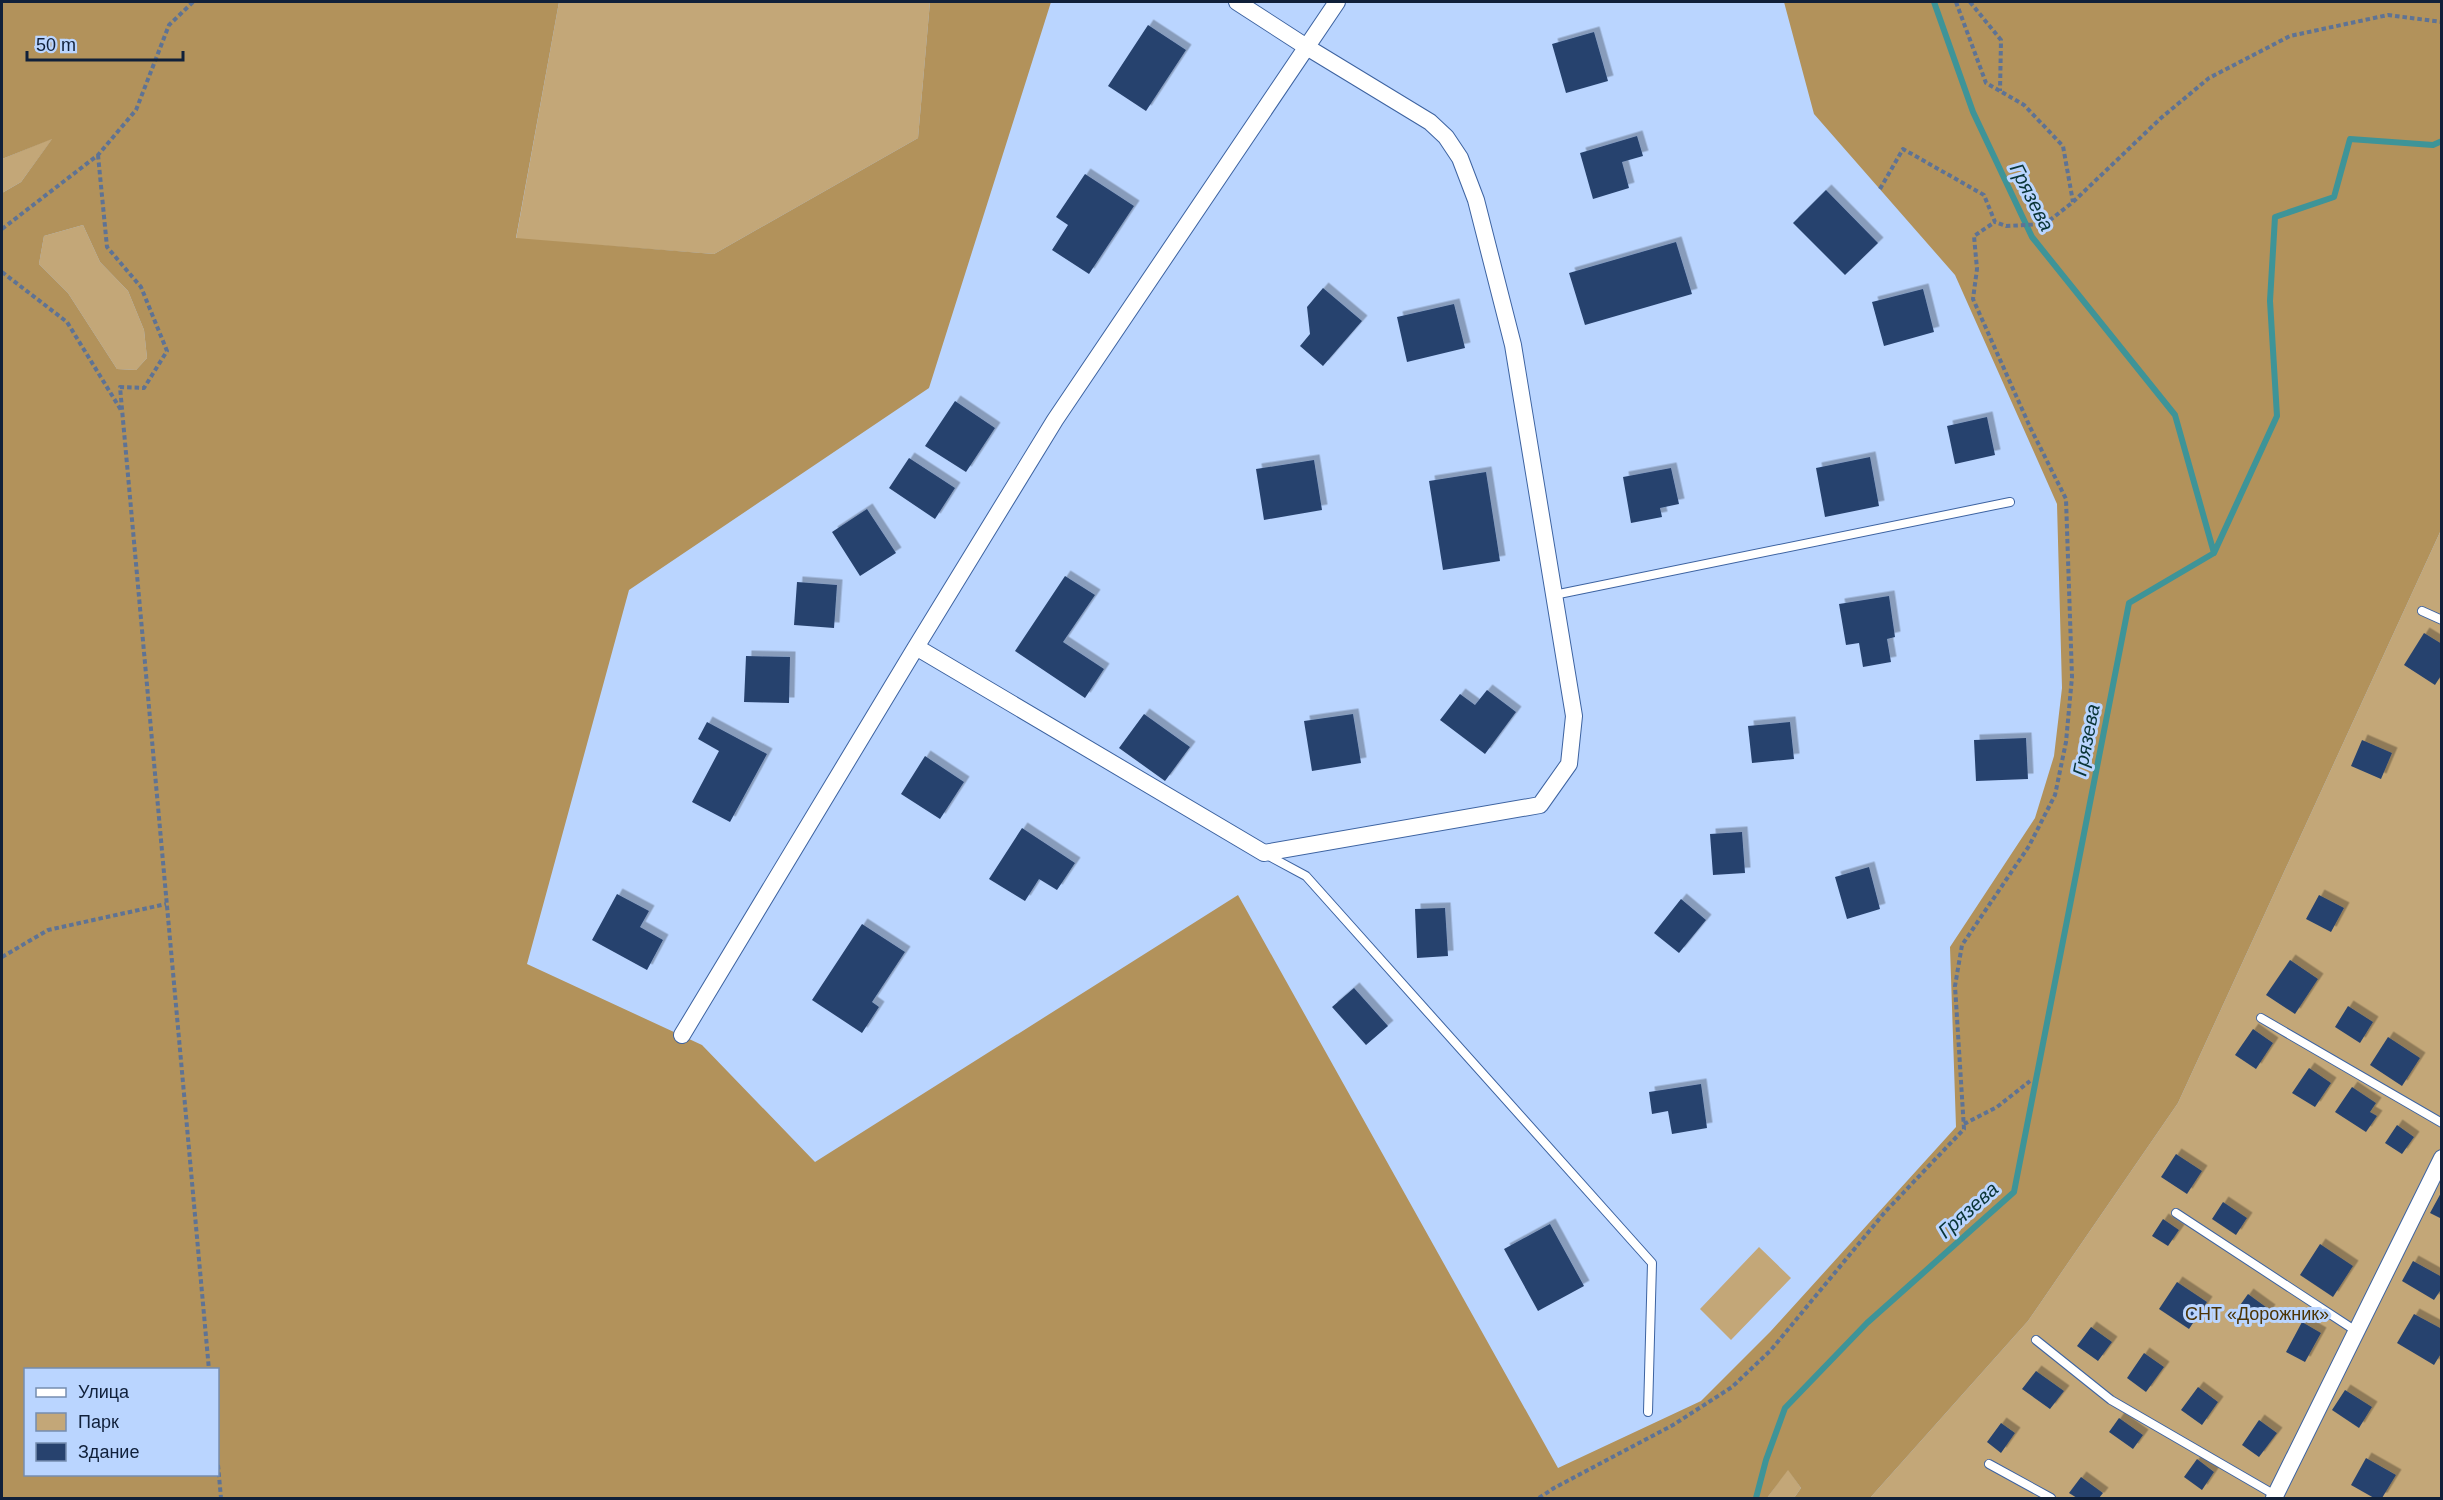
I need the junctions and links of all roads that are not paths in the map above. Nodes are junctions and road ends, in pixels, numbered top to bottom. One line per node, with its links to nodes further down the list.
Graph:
1 (1237, 2): 3 (street)
2 (1336, 2): 3 (street)
3 (1305, 46): 5 (street); 8 (street)
4 (2010, 502): 5 (lane)
5 (1554, 595): 9 (street)
6 (2422, 611): 7 (lane)
7 (2442, 620)
8 (916, 647): 9 (street); 11 (street)
9 (1264, 853): 17 (lane)
10 (2261, 1018): 12 (lane)
11 (682, 1035)
12 (2442, 1123)
13 (2442, 1158): 15 (street)
14 (2176, 1213): 15 (lane)
15 (2356, 1331): 19 (street)
16 (2036, 1340): 19 (lane)
17 (1648, 1412)
18 (1989, 1464): 20 (lane)
19 (2275, 1497)
20 (2051, 1498)

